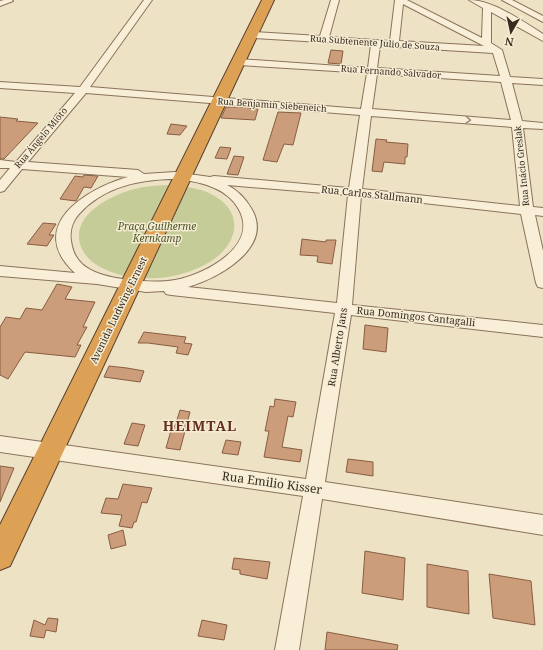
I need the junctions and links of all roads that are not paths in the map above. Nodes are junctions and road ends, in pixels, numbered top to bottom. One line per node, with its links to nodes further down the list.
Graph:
1 (148, 0): 23 (street, Rua Ángelo Mioto)
2 (268, 0): 11 (highway, Avenida Ludwing Ernest)
3 (335, 0): 13 (street)
4 (400, 0): 15 (street); 16 (street)
5 (473, 0): 9 (street)
6 (506, 0): 10 (street)
7 (4, 1): 8 (street)
8 (0, 4)
9 (487, 7): 12 (street); 15 (street)
10 (543, 19)
11 (252, 34): 13 (street, Rua Subtenente Julio de Souza); 18 (highway, Avenida Ludwing Ernest)
12 (541, 35)
13 (324, 39): 14 (street, Rua Subtenente Julio de Souza)
14 (376, 43): 16 (street, Rua Subtenente Julio de Souza); 19 (street, Rua Alberto Jans)
15 (486, 43): 17 (street)
16 (394, 44): 17 (street, Rua Subtenente Julio de Souza)
17 (497, 50): 20 (street, Rua Inácio Greslak)
18 (239, 62): 19 (street, Rua Fernando Salvador); 24 (highway, Avenida Ludwing Ernest)
19 (372, 71): 20 (street, Rua Fernando Salvador); 25 (street, Rua Alberto Jans)
20 (506, 80): 21 (street, Rua Fernando Salvador); 27 (street, Rua Inácio Greslak)
21 (543, 82)
22 (0, 85): 23 (street, Rua Benjamin Siebeneich)
23 (82, 90): 24 (street, Rua Benjamin Siebeneich); 30 (street, Rua Ángelo Mioto)
24 (222, 98): 25 (street, Rua Benjamin Siebeneich); 31 (highway, Avenida Ludwing Ernest)
25 (368, 109): 27 (street, Rua Benjamin Siebeneich); 34 (street, Rua Alberto Jans)
26 (543, 116): 27 (street, Rua Benjamin Siebeneich)
27 (517, 119): 28 (street, Rua Benjamin Siebeneich); 35 (street, Rua Inácio Greslak)
28 (543, 126)
29 (0, 164): 30 (street)
30 (18, 165): 31 (street); 33 (street, Rua Ángelo Mioto)
31 (174, 176): 32 (street); 38 (street); 40 (highway, Avenida Ludwing Ernest)
32 (200, 179): 34 (street, Rua Carlos Stallmann); 40 (street)
33 (0, 188)
34 (355, 192): 35 (street, Rua Carlos Stallmann); 41 (street, Rua Alberto Jans)
35 (527, 211): 36 (street, Rua Carlos Stallmann); 39 (street, Rua Inácio Greslak)
36 (543, 212)
37 (0, 271): 38 (street)
38 (102, 281): 40 (street)
39 (543, 283)
40 (138, 286): 41 (street, Rua Domingos Cantagalli); 44 (highway, Avenida Ludwing Ernest)
41 (344, 308): 42 (street, Rua Domingos Cantagalli); 45 (street, Rua Alberto Jans)
42 (543, 330)
43 (0, 444): 44 (street, Rua Emilio Kisser)
44 (49, 452): 45 (street, Rua Emilio Kisser); 47 (highway, Avenida Ludwing Ernest)
45 (314, 489): 46 (street, Rua Emilio Kisser); 48 (street, Rua Alberto Jans)
46 (543, 525)
47 (0, 556)
48 (287, 650)

